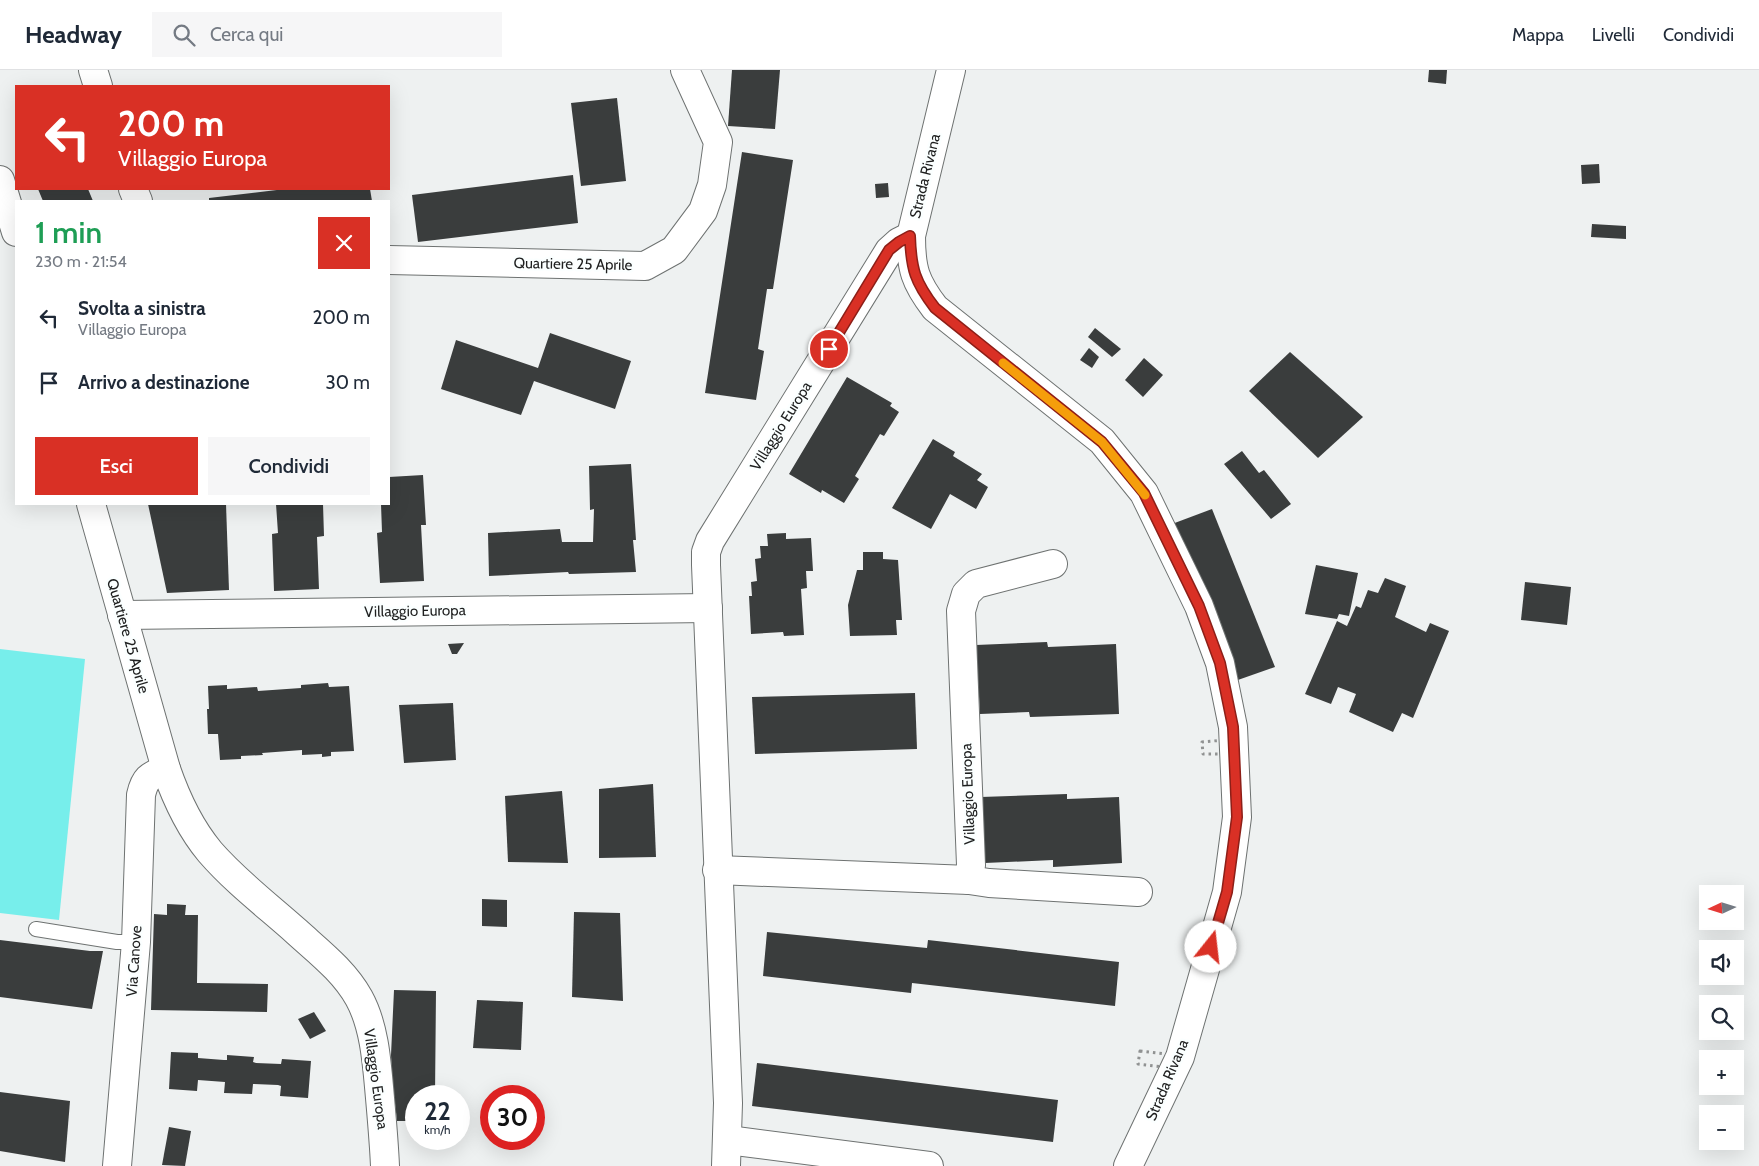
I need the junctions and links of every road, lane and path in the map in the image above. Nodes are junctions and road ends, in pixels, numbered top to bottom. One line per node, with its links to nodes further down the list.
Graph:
1 (93, 70): 4 (street)
2 (685, 70): 8 (street, Quartiere 25 Aprile)
3 (951, 70): 7 (street, Strada Rivana)
4 (98, 85)
5 (0, 180): 6 (street)
6 (15, 229)
7 (910, 236): 11 (street, Villaggio Europa); 23 (street, Strada Rivana)
8 (390, 260)
9 (91, 505): 12 (street, Quartiere 25 Aprile)
10 (1053, 564): 15 (street, Villaggio Europa)
11 (708, 608): 12 (street, Villaggio Europa); 14 (street, Villaggio Europa)
12 (122, 615): 13 (street, Quartiere 25 Aprile)
13 (166, 769): 18 (street, Via Canove); 21 (street, Villaggio Europa)
14 (717, 870): 15 (street); 19 (street, Villaggio Europa)
15 (969, 880): 16 (street)
16 (1138, 892)
17 (36, 929): 18 (lane)
18 (136, 942): 20 (street, Via Canove)
19 (727, 1153): 22 (street, Villaggio Europa)
20 (117, 1166)
21 (385, 1166)
22 (929, 1166)
23 (1128, 1166)

